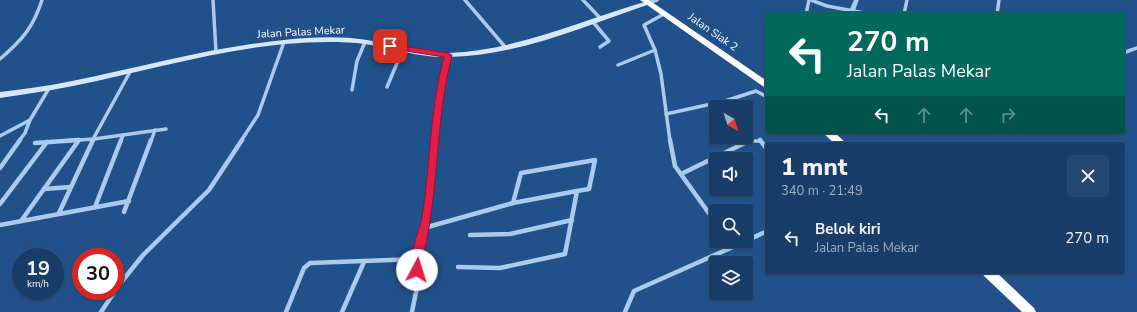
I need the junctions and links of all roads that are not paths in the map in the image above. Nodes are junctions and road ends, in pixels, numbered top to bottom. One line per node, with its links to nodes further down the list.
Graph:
1 (42, 0): 29 (street)
2 (213, 0): 27 (street)
3 (465, 0): 22 (street)
4 (582, 0): 17 (street)
5 (657, 0): 10 (street)
6 (810, 0): 11 (street); 12 (street)
7 (858, 0): 11 (street)
8 (906, 0): 14 (street)
9 (999, 0): 15 (street)
10 (646, 2): 16 (highway, Jalan Siak 2); 17 (main road, Jalan Palas Mekar)
11 (853, 11): 13 (street)
12 (807, 12)
13 (856, 12)
14 (904, 12)
15 (997, 12)
16 (664, 14): 25 (street); 32 (highway, Jalan Siak 2)
17 (601, 19): 18 (main road, Jalan Palas Mekar)
18 (594, 22): 21 (street); 22 (main road, Jalan Palas Mekar)
19 (284, 42): 20 (main road, Jalan Palas Mekar); 27 (main road, Jalan Palas Mekar); 77 (street)
20 (365, 42): 24 (main road, Jalan Palas Mekar); 35 (street)
21 (600, 47)
22 (506, 48): 28 (main road, Jalan Palas Mekar)
23 (1137, 48): 26 (street)
24 (403, 49): 28 (main road, Jalan Palas Mekar); 33 (street)
25 (655, 50): 30 (street); 40 (street)
26 (1125, 51)
27 (216, 52): 31 (main road, Jalan Palas Mekar)
28 (448, 55): 68 (street)
29 (0, 59)
30 (618, 65)
31 (130, 72): 34 (main road, Jalan Palas Mekar); 47 (street)
32 (765, 85)
33 (387, 87)
34 (48, 90): 36 (main road, Jalan Palas Mekar); 41 (street)
35 (352, 90)
36 (0, 95)
37 (765, 97): 38 (street)
38 (728, 100)
39 (709, 105): 40 (street)
40 (666, 114): 54 (street)
41 (30, 120): 46 (street); 53 (street)
42 (166, 129): 43 (street)
43 (155, 130): 45 (street); 58 (street)
44 (830, 134): 50 (highway)
45 (123, 135): 47 (street); 61 (street)
46 (0, 136)
47 (94, 139): 48 (street); 55 (street)
48 (79, 140): 49 (street); 56 (street)
49 (47, 142): 51 (street); 60 (street)
50 (840, 142)
51 (35, 143)
52 (765, 146): 54 (street)
53 (0, 168)
54 (681, 174): 64 (street)
55 (71, 187): 56 (street); 63 (street)
56 (44, 189): 66 (street)
57 (577, 191): 59 (street); 59 (street); 65 (street)
58 (129, 201): 61 (street); 62 (street)
59 (513, 203): 68 (street)
60 (0, 204)
61 (95, 207): 63 (street)
62 (124, 212)
63 (60, 213): 66 (street)
64 (709, 213)
65 (572, 220): 70 (street); 75 (street)
66 (20, 221): 67 (street)
67 (0, 224)
68 (424, 228): 73 (street)
69 (765, 232): 71 (street)
70 (470, 235)
71 (753, 238)
72 (731, 248): 83 (street)
73 (417, 259): 74 (street); 82 (street)
74 (364, 262): 80 (street); 81 (street)
75 (458, 267)
76 (990, 274): 84 (highway)
77 (124, 279)
78 (109, 300): 79 (street)
79 (101, 312)
80 (286, 312)
81 (342, 312)
82 (412, 312)
83 (626, 312)
84 (1030, 312)

